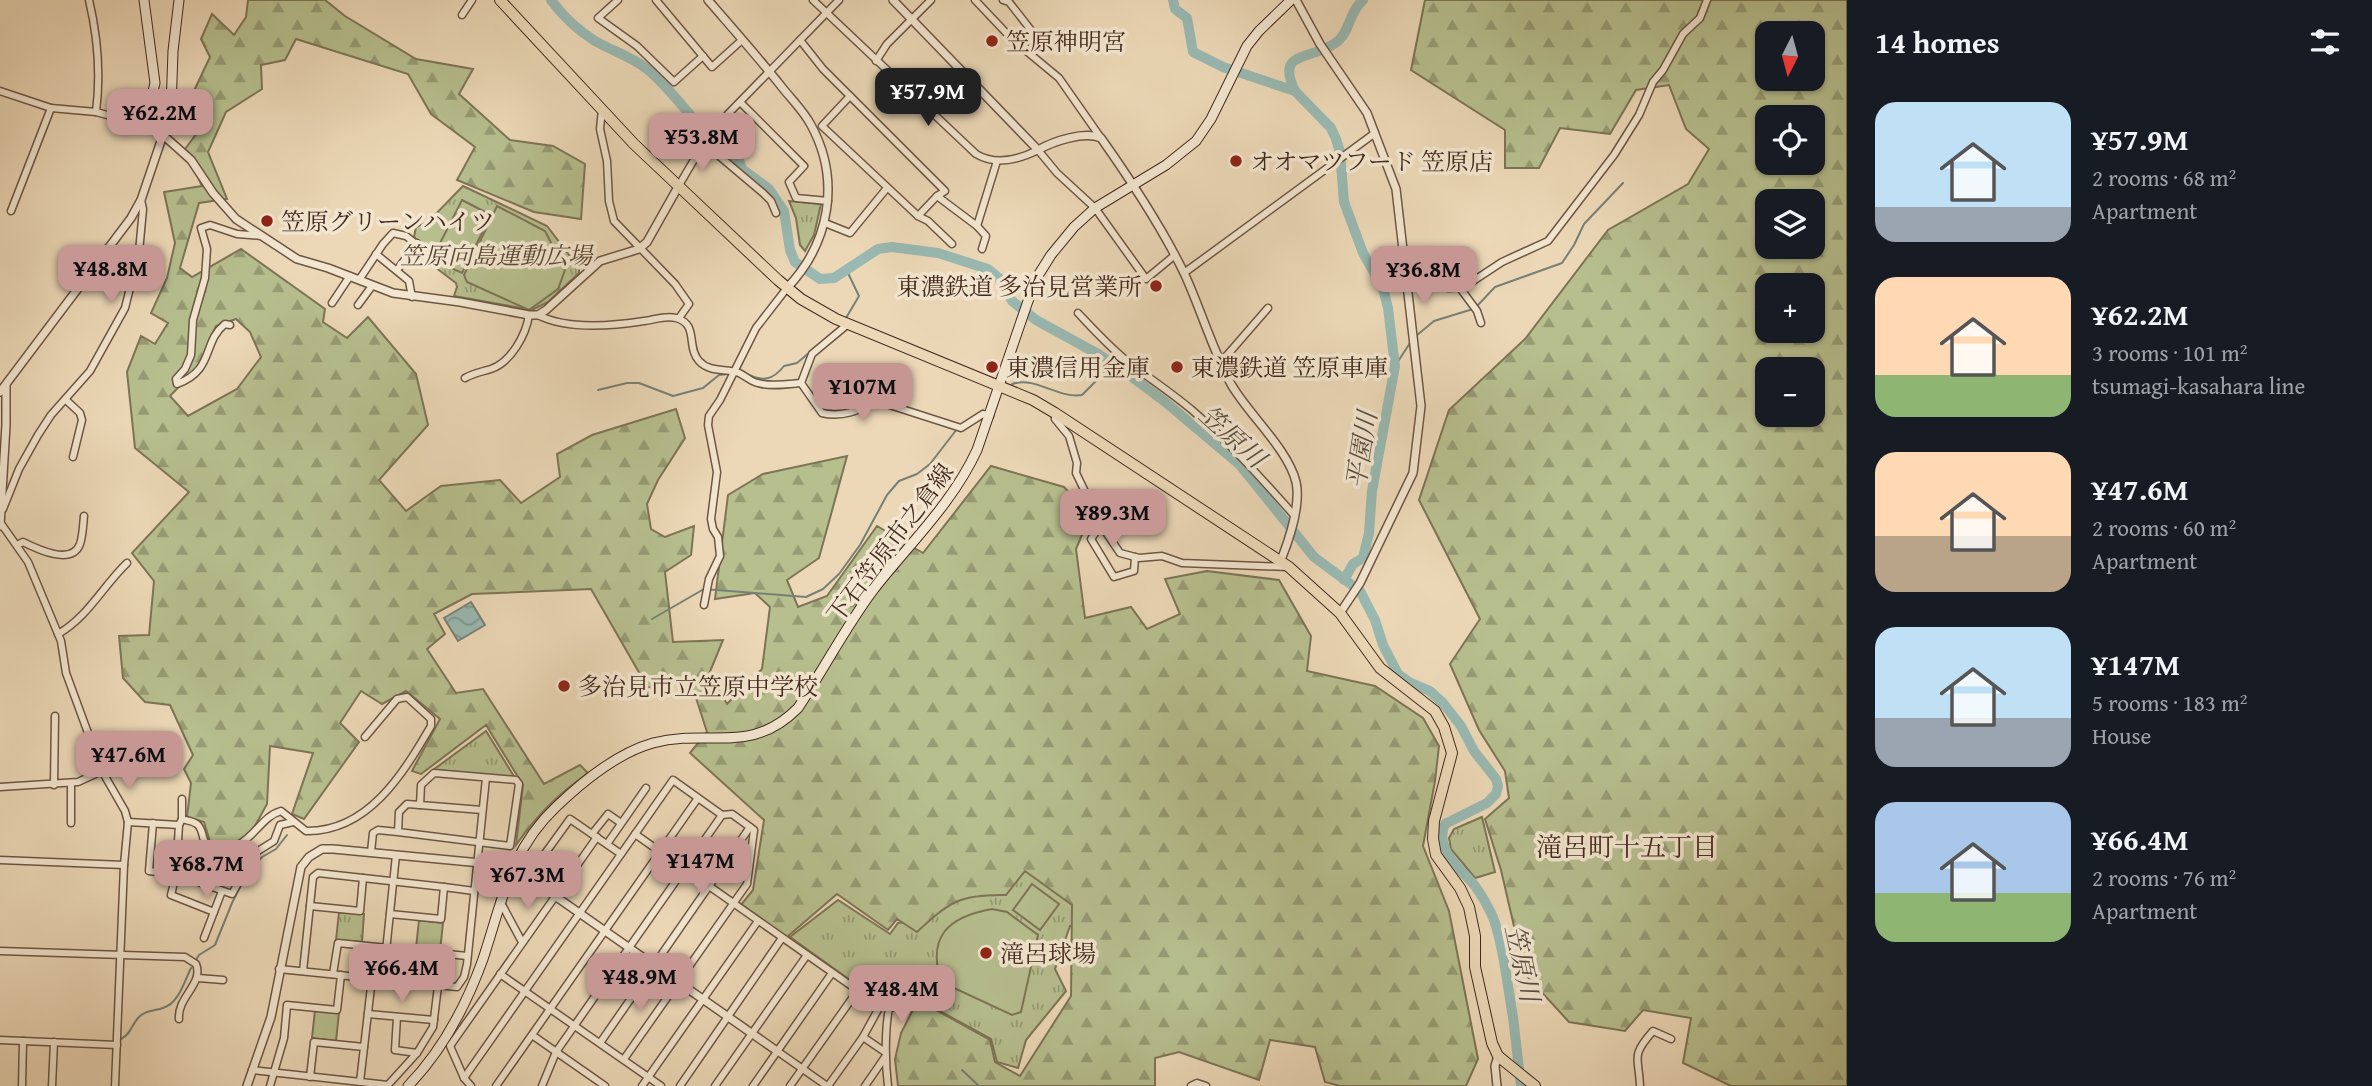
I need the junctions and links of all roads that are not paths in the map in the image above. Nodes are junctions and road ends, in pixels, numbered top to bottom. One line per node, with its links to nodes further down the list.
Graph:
1 (89, 0): 31 (street)
2 (144, 0): 32 (main road)
3 (179, 0): 35 (main road)
4 (472, 0): 18 (street)
5 (500, 0): 30 (main road)
6 (618, 0): 23 (street)
7 (656, 0): 23 (street)
8 (708, 0): 20 (street)
9 (813, 0): 17 (street)
10 (839, 0): 17 (street)
11 (893, 0): 19 (street)
12 (931, 0): 19 (street)
13 (975, 0): 22 (street)
14 (1003, 0): 22 (street)
15 (1294, 0): 34 (street); 41 (main road, 下石笠原市之倉線)
16 (1707, 0): 68 (street)
17 (826, 13): 21 (street); 24 (street)
18 (462, 15)
19 (912, 20): 24 (street); 38 (street)
20 (742, 40): 23 (street); 25 (street)
21 (800, 40): 25 (street); 27 (street)
22 (1021, 47): 36 (street)
23 (703, 56)
24 (876, 61): 40 (street)
25 (769, 71): 28 (street); 46 (street)
26 (0, 91): 29 (street)
27 (850, 96): 43 (street); 44 (street)
28 (740, 102): 37 (street); 46 (street)
29 (51, 108): 31 (street); 48 (street)
30 (602, 109): 42 (main road); 56 (street)
31 (96, 112): 32 (street)
32 (148, 122): 35 (main road)
33 (666, 128): 39 (street)
34 (1375, 133): 62 (street); 65 (street)
35 (163, 135): 45 (street); 53 (street)
36 (1101, 138): 38 (street); 41 (street)
37 (705, 144): 39 (street); 49 (street)
38 (1038, 150): 40 (street); 47 (street)
39 (695, 158): 42 (street)
40 (997, 161): 52 (street)
41 (1133, 185): 47 (main road, 下石笠原市之倉線); 60 (street)
42 (678, 187): 56 (street); 67 (main road)
43 (887, 188): 50 (street); 51 (street)
44 (937, 197): 50 (street); 52 (street)
45 (141, 200): 84 (street); 87 (street)
46 (828, 201): 51 (street)
47 (1095, 208): 60 (street); 85 (main road, 下石笠原市之倉線)
48 (11, 211)
49 (776, 213)
50 (918, 216): 55 (street)
51 (825, 223): 67 (street)
52 (977, 226): 57 (street)
53 (262, 236): 63 (street); 79 (street)
54 (417, 243): 58 (street); 59 (street); 61 (street)
55 (952, 244)
56 (639, 249): 75 (street); 76 (street)
57 (982, 249)
58 (424, 250)
59 (376, 254): 61 (street); 64 (street)
60 (1175, 255): 62 (street)
61 (397, 270): 69 (street)
62 (1184, 273): 80 (street)
63 (349, 276): 64 (street); 70 (street)
64 (359, 280): 66 (street)
65 (1408, 280): 68 (street); 101 (street)
66 (372, 286): 69 (street); 71 (street)
67 (788, 288): 78 (main road); 81 (street)
68 (1460, 288): 77 (street)
69 (412, 297): 74 (street)
70 (332, 303)
71 (358, 305)
72 (1268, 308): 80 (street)
73 (1079, 313): 92 (street)
74 (529, 315): 75 (street); 82 (street)
75 (538, 315): 76 (street)
76 (679, 318): 81 (street)
77 (1481, 323)
78 (848, 324): 83 (street); 85 (main road)
79 (230, 325)
80 (1222, 361): 92 (street)
81 (732, 372): 83 (street); 100 (street)
82 (465, 378)
83 (801, 383): 89 (street)
84 (6, 385): 86 (street); 91 (street)
85 (999, 386): 88 (main road); 89 (main road, 下石笠原市之倉線)
86 (0, 392)
87 (65, 400): 90 (street); 91 (street)
88 (1055, 413): 95 (street); 99 (main road)
89 (990, 416): 135 (main road, 下石笠原市之倉線)
90 (73, 457)
91 (1, 513): 94 (street)
92 (1293, 514): 99 (street)
93 (84, 516): 96 (street)
94 (0, 524): 96 (street)
95 (1101, 525): 97 (street); 97 (street)
96 (18, 545): 102 (street)
97 (1135, 557): 99 (street)
98 (127, 563): 102 (street)
99 (1285, 563): 101 (main road)
100 (704, 605)
101 (1340, 613): 204 (main road)
102 (58, 634): 105 (street)
103 (55, 716): 108 (street)
104 (365, 737): 118 (street)
105 (102, 771): 107 (street); 116 (street)
106 (485, 778): 113 (street); 114 (street); 126 (street)
107 (71, 783): 108 (street); 119 (street)
108 (54, 785): 109 (street)
109 (0, 787)
110 (646, 788): 121 (street)
111 (698, 798): 115 (street); 124 (street); 129 (street)
112 (181, 799): 117 (street)
113 (420, 805): 114 (street); 123 (street)
114 (482, 810): 126 (street)
115 (722, 815): 122 (street); 136 (street)
116 (128, 822): 120 (street); 134 (street)
117 (181, 822): 118 (street); 120 (street); 137 (street)
118 (293, 822): 143 (street)
119 (71, 823)
120 (153, 823): 137 (street)
121 (621, 823): 125 (street); 127 (street)
122 (750, 827): 141 (street); 147 (street)
123 (398, 832): 126 (street); 128 (street)
124 (635, 834): 129 (street); 130 (street)
125 (594, 835): 127 (street); 138 (street); 145 (street)
126 (478, 841): 133 (street)
127 (607, 844): 130 (street)
128 (371, 852): 131 (street); 164 (street)
129 (660, 852): 136 (street); 153 (street)
130 (621, 854): 150 (street)
131 (396, 855): 133 (street); 140 (street)
132 (0, 860): 134 (street)
133 (476, 863): 135 (street); 144 (street)
134 (124, 866): 160 (street)
135 (512, 866): 138 (street); 146 (main road, 下石笠原市之倉線)
136 (684, 869): 141 (street); 157 (street)
137 (176, 874): 143 (street); 149 (street)
138 (528, 877): 145 (street)
139 (363, 878): 140 (street); 148 (street); 148 (street)
140 (393, 881): 142 (street); 151 (street)
141 (708, 886): 147 (street); 163 (street)
142 (444, 887): 144 (street); 151 (street)
143 (222, 891): 149 (street)
144 (474, 891): 162 (street)
145 (555, 895): 150 (street); 156 (street)
146 (500, 901): 156 (street); 194 (main road, 下石笠原市之倉線)
147 (733, 904): 152 (street); 174 (street)
148 (310, 906): 165 (street)
149 (214, 912): 154 (street)
150 (580, 913): 153 (street); 179 (street)
151 (390, 914): 158 (street)
152 (758, 921): 155 (street); 180 (street)
153 (605, 930): 157 (street); 181 (street)
154 (204, 938)
155 (782, 938): 161 (street); 183 (street)
156 (523, 942): 168 (street)
157 (629, 947): 163 (street); 187 (street)
158 (387, 948): 167 (street); 173 (street)
159 (0, 951): 160 (street)
160 (121, 954): 170 (street); 197 (street)
161 (807, 955): 166 (street); 188 (street)
162 (467, 956): 175 (street); 176 (street)
163 (654, 965): 174 (street); 196 (street)
164 (279, 969): 165 (street); 206 (street)
165 (303, 971): 167 (street)
166 (832, 973): 178 (street); 199 (street)
167 (332, 974): 169 (street)
168 (500, 974): 179 (street); 194 (street)
169 (341, 975): 171 (street); 207 (street)
170 (198, 978): 172 (street); 185 (street)
171 (372, 978): 173 (street); 182 (street)
172 (223, 979)
173 (383, 980): 175 (street)
174 (679, 982): 180 (street); 203 (street)
175 (412, 983): 176 (street)
176 (438, 986): 186 (street)
177 (897, 988): 202 (street)
178 (858, 990): 190 (street); 205 (street)
179 (525, 991): 181 (street); 209 (street)
180 (703, 1000): 183 (street); 210 (street)
181 (550, 1009): 187 (street); 189 (street)
182 (368, 1014): 184 (street); 198 (street)
183 (727, 1016): 188 (street); 225 (street)
184 (397, 1017): 186 (street); 201 (street)
185 (179, 1019)
186 (434, 1020): 201 (street)
187 (574, 1026): 196 (street); 200 (street)
188 (752, 1034): 199 (street); 226 (street)
189 (532, 1035): 200 (street); 221 (street)
190 (863, 1037): 202 (street); 229 (street)
191 (1671, 1039): 236 (street)
192 (0, 1040): 193 (street)
193 (23, 1041): 195 (street); 214 (street)
194 (448, 1041): 209 (street); 219 (main road, 下石笠原市之倉線)
195 (54, 1042): 197 (street); 215 (street)
196 (600, 1043): 203 (street)
197 (117, 1045): 216 (street)
198 (364, 1047): 208 (street); 211 (street)
199 (777, 1051): 205 (street); 227 (street)
200 (556, 1052): 213 (street); 222 (street)
201 (417, 1053): 212 (street)
202 (885, 1054): 230 (street); 231 (street)
203 (624, 1059): 210 (street)
204 (1502, 1059): 234 (street); 235 (main road)
205 (803, 1069): 228 (street); 229 (street)
206 (252, 1070): 207 (street); 217 (street)
207 (274, 1073): 208 (street); 218 (street)
208 (310, 1077): 211 (street)
209 (464, 1077): 220 (street)
210 (648, 1078): 223 (street); 224 (street)
211 (360, 1082): 212 (street)
212 (388, 1085)
213 (544, 1085)
214 (22, 1086)
215 (52, 1086)
216 (116, 1086)
217 (247, 1086)
218 (270, 1086)
219 (408, 1086)
220 (471, 1086)
221 (496, 1086)
222 (605, 1086)
223 (642, 1086)
224 (661, 1086)
225 (680, 1086)
226 (715, 1086)
227 (753, 1086)
228 (790, 1086)
229 (828, 1086)
230 (865, 1086)
231 (888, 1086)
232 (1191, 1086): 233 (street)
233 (1206, 1086)
234 (1497, 1086)
235 (1535, 1086)
236 (1640, 1086)

